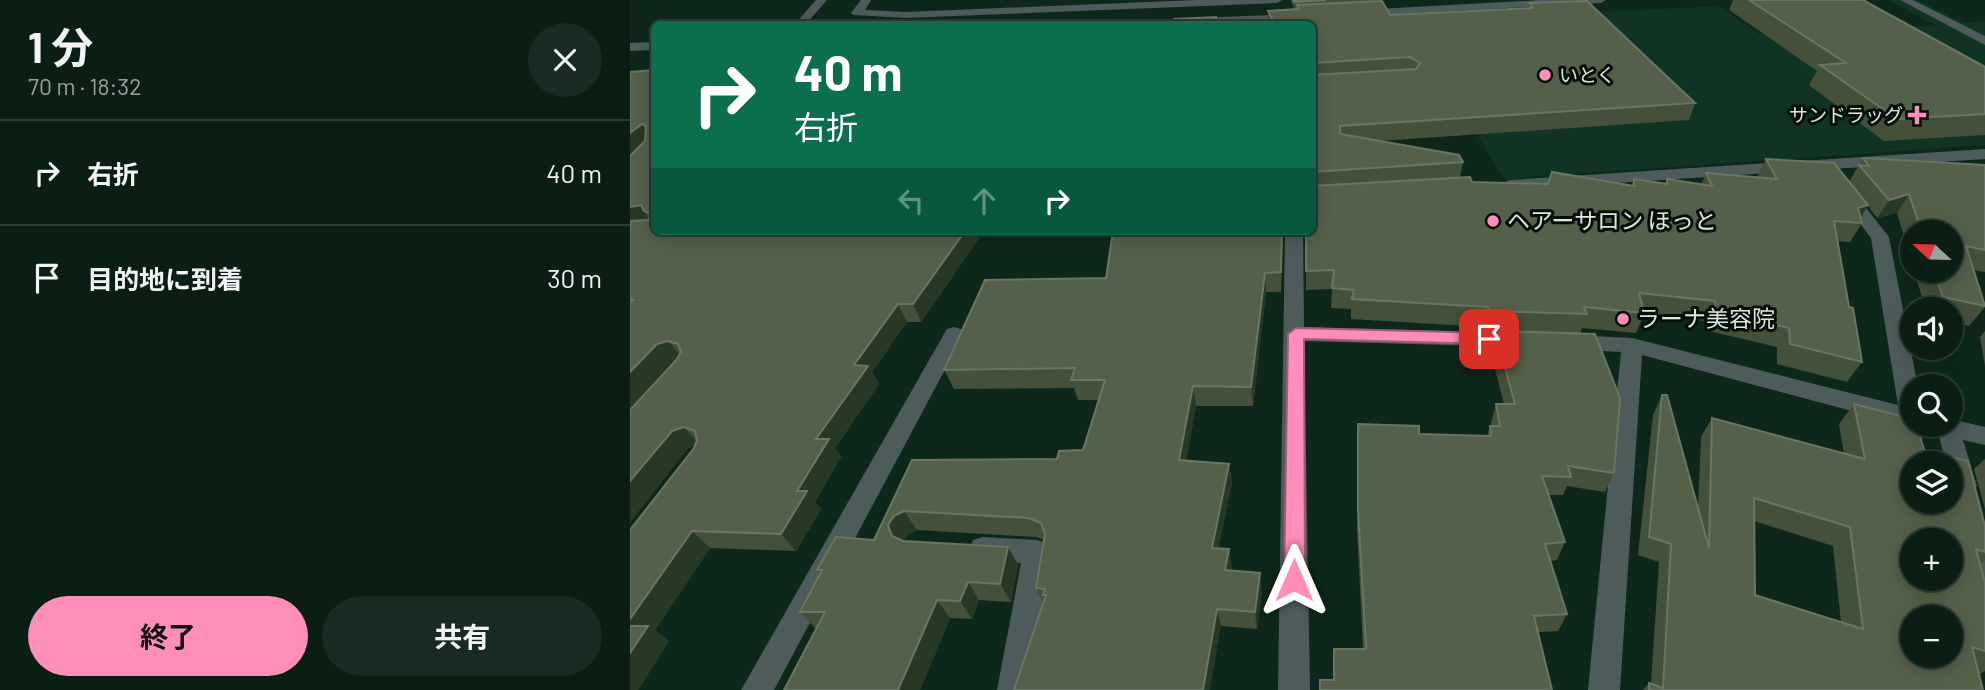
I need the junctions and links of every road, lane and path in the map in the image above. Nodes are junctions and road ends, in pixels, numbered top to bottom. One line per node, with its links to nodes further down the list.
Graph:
1 (821, 0): 13 (street)
2 (866, 0): 10 (street)
3 (979, 0): 10 (street)
4 (1277, 0): 7 (street)
5 (1601, 0): 11 (street)
6 (1905, 0): 15 (street)
7 (1240, 1): 8 (street)
8 (1177, 2): 9 (street)
9 (1068, 4): 10 (street)
10 (972, 12)
11 (1352, 14)
12 (1310, 16): 14 (street)
13 (803, 21)
14 (1253, 21)
15 (1985, 41)
16 (651, 46): 17 (street)
17 (630, 47)
18 (1982, 157): 19 (street)
19 (1822, 164): 20 (street); 25 (street)
20 (1493, 186)
21 (1294, 235): 23 (street)
22 (954, 334): 32 (street)
23 (1296, 334): 24 (street); 34 (street)
24 (1632, 345): 26 (street); 35 (street)
25 (1904, 374)
26 (1900, 415)
27 (1963, 431): 28 (street)
28 (1985, 436)
29 (1947, 437): 31 (street)
30 (957, 547): 33 (street)
31 (1985, 568)
32 (757, 690)
33 (1013, 690)
34 (1294, 690)
35 (1604, 690)

